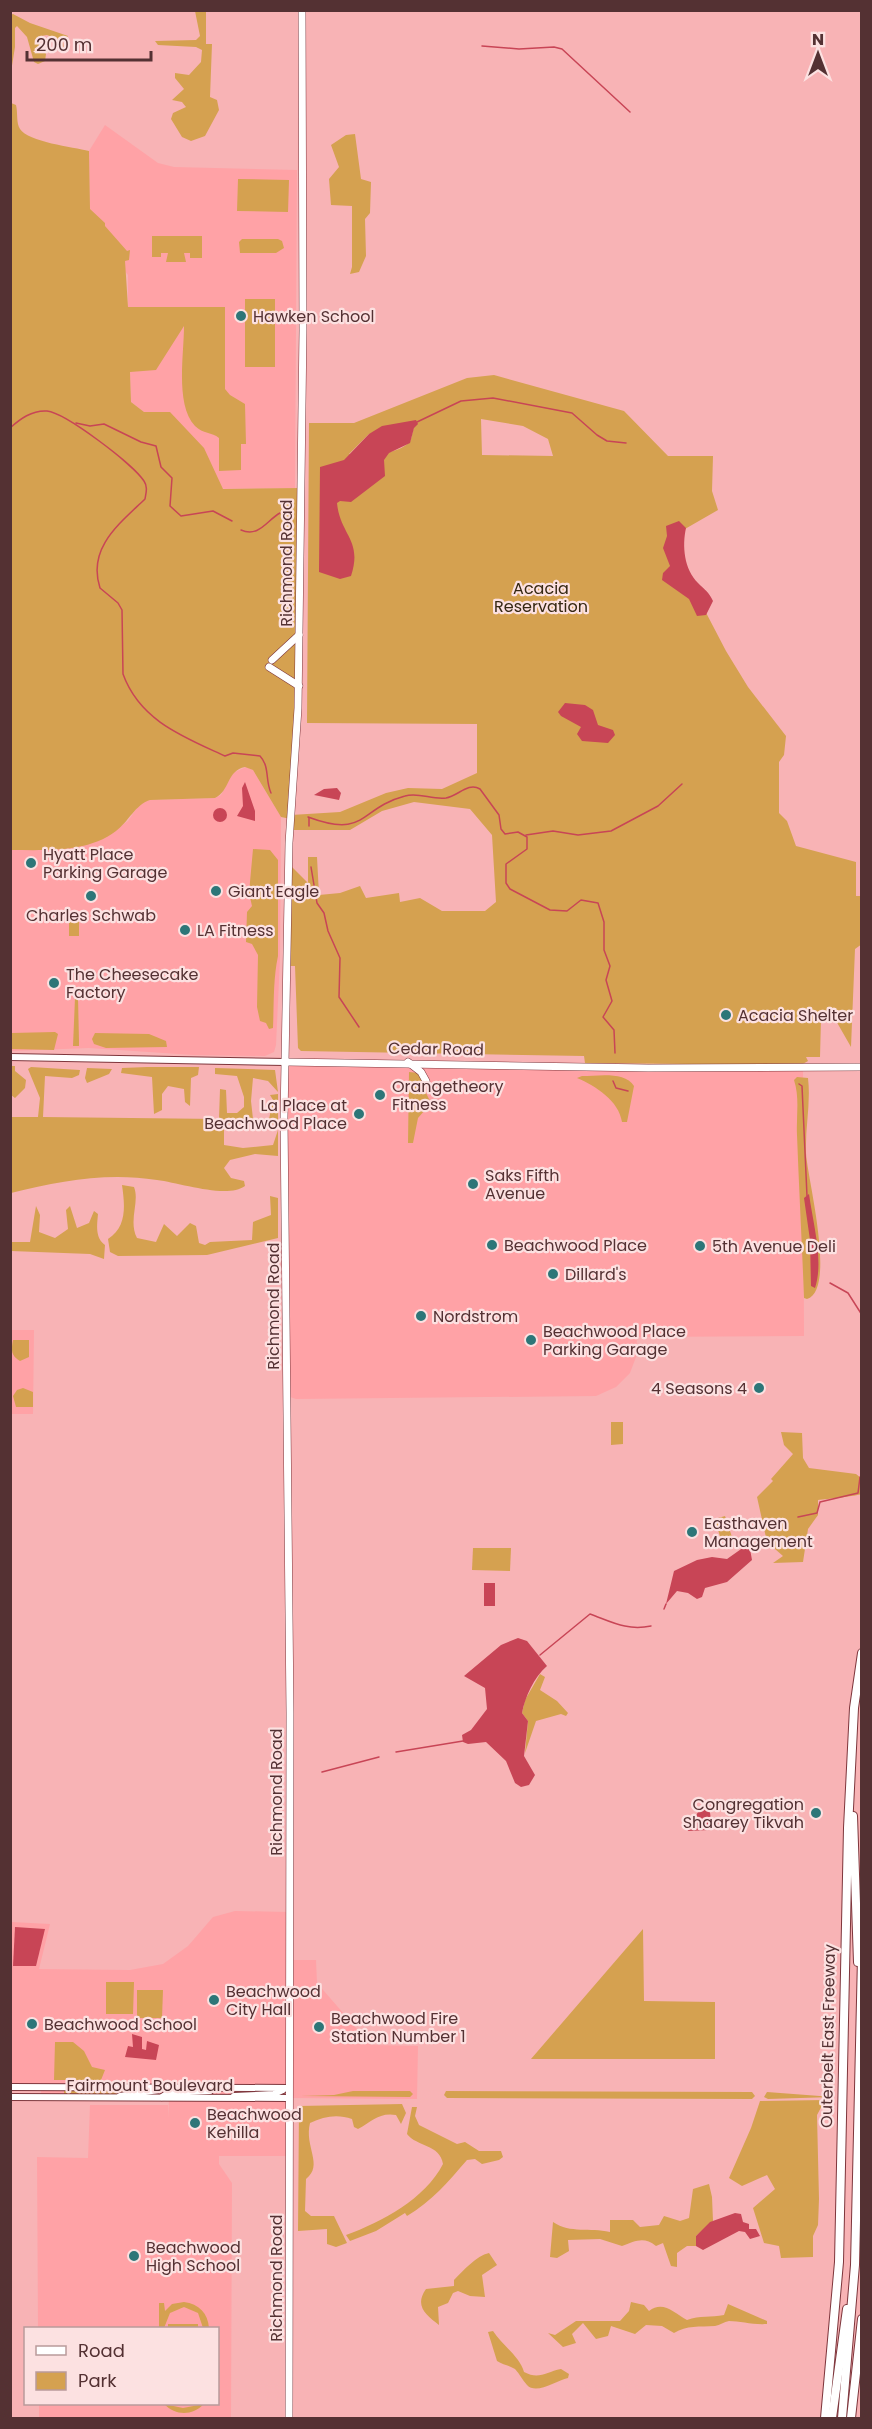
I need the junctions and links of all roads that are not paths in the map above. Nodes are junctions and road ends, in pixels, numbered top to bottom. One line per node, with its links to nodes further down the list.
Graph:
1 (302, 10): 2 (main road, Richmond Road)
2 (299, 635): 3 (main road, Richmond Road); 3 (main road)
3 (299, 686): 5 (main road, Richmond Road)
4 (10, 1057): 5 (main road, Cedar Road)
5 (286, 1062): 6 (main road, Cedar Road); 16 (main road, Richmond Road)
6 (408, 1062): 7 (main road, Cedar Road); 8 (main road)
7 (861, 1067)
8 (426, 1081)
9 (861, 1653): 10 (highway, Outerbelt East Freeway)
10 (852, 1745): 12 (highway); 26 (highway, Outerbelt East Freeway)
11 (861, 1957): 12 (highway)
12 (860, 2037): 22 (highway)
13 (10, 2087): 14 (main road, Fairmount Boulevard)
14 (167, 2088): 15 (main road, Fairmount Boulevard); 18 (main road)
15 (222, 2088): 16 (main road, Fairmount Boulevard); 19 (main road)
16 (289, 2088): 20 (main road); 21 (main road, Richmond Road)
17 (10, 2097): 18 (main road, Fairmount Boulevard)
18 (113, 2098): 19 (main road, Fairmount Boulevard)
19 (159, 2098): 20 (main road, Fairmount Boulevard)
20 (227, 2098): 21 (main road, Fairmount Boulevard)
21 (289, 2098): 25 (main road, Richmond Road)
22 (856, 2225): 27 (highway); 28 (highway)
23 (861, 2319): 29 (highway)
24 (861, 2372): 29 (highway)
25 (289, 2418)
26 (825, 2418)
27 (832, 2418)
28 (842, 2418)
29 (853, 2418)

